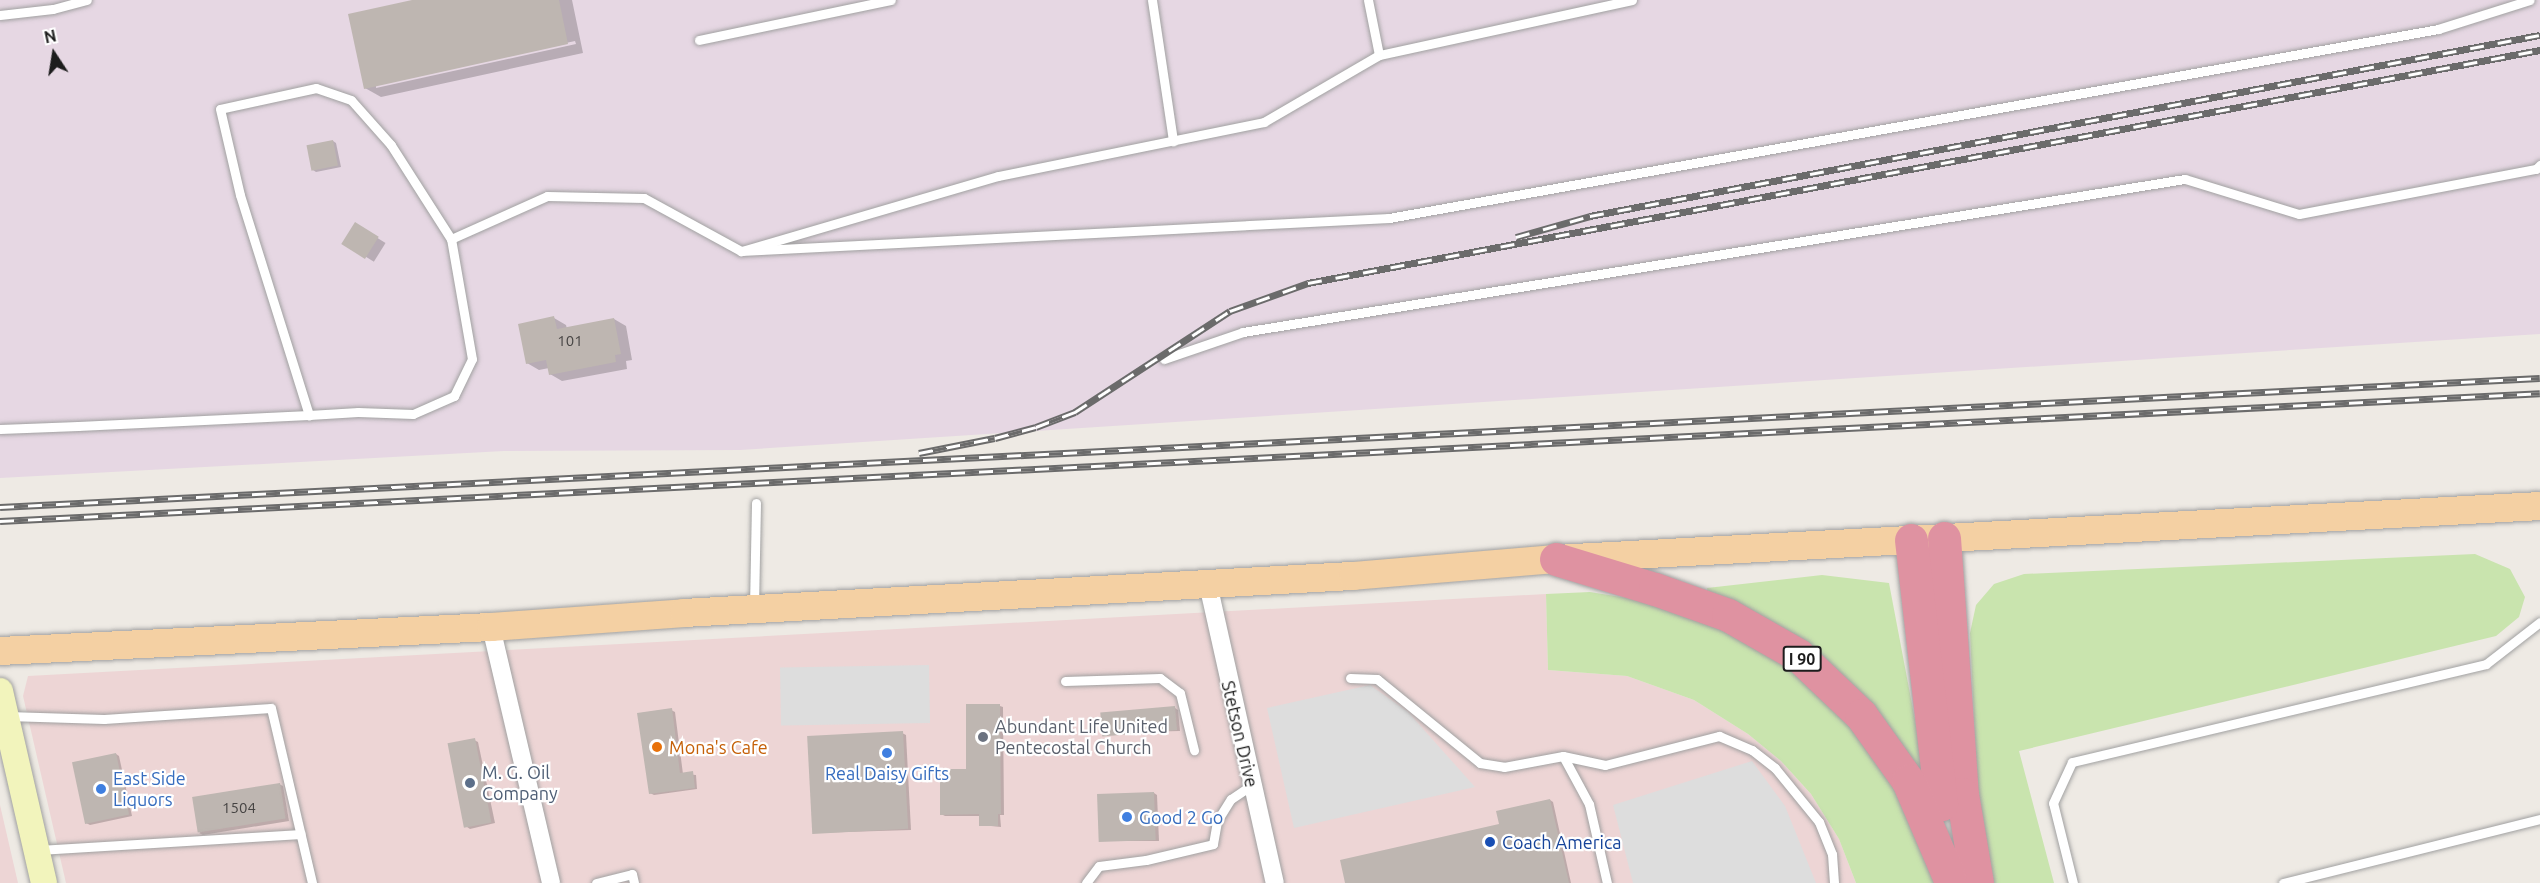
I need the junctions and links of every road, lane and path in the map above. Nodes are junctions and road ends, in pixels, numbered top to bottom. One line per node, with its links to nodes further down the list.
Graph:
1 (87, 0): 7 (lane)
2 (891, 0): 9 (lane)
3 (1152, 0): 11 (lane)
4 (1368, 0): 10 (lane)
5 (1632, 0): 10 (lane)
6 (2530, 0): 14 (lane)
7 (52, 5): 8 (lane)
8 (0, 15)
9 (699, 40)
10 (1379, 55): 11 (lane)
11 (1173, 141): 14 (lane)
12 (2540, 165): 15 (lane)
13 (451, 239): 14 (lane); 16 (lane); 16 (lane)
14 (741, 251)
15 (1164, 359)
16 (309, 415): 17 (lane)
17 (0, 429)
18 (756, 503): 24 (lane)
19 (2540, 506): 20 (main road)
20 (1944, 538): 21 (main road); 39 (highway)
21 (1911, 540): 22 (main road); 39 (highway)
22 (1556, 559): 23 (main road); 39 (highway, I 90)
23 (1208, 584): 24 (main road); 34 (street, Stetson Drive)
24 (754, 610): 26 (main road)
25 (2540, 622): 49 (lane)
26 (491, 627): 27 (main road); 42 (street)
27 (0, 651)
28 (1350, 678): 33 (lane)
29 (1065, 681): 32 (lane)
30 (0, 691): 31 (main road)
31 (6, 716): 36 (lane); 37 (main road)
32 (1194, 750)
33 (1563, 756): 47 (lane); 48 (lane)
34 (1252, 785): 45 (lane); 46 (street, Stetson Drive)
35 (2540, 819): 38 (lane)
36 (300, 834): 37 (lane); 41 (lane)
37 (37, 850): 40 (main road)
38 (2306, 880): 50 (lane)
39 (1959, 881)
40 (44, 883)
41 (312, 883)
42 (551, 883)
43 (596, 883): 44 (lane)
44 (634, 883)
45 (1086, 883)
46 (1275, 883)
47 (1607, 883)
48 (1834, 883)
49 (2073, 883)
50 (2283, 883)

